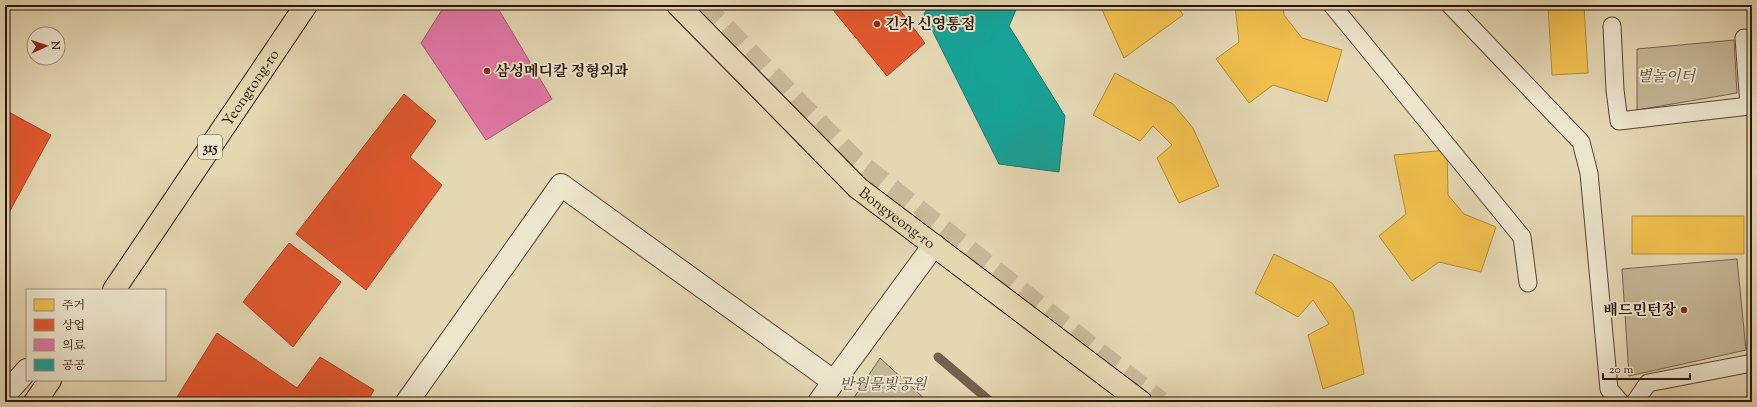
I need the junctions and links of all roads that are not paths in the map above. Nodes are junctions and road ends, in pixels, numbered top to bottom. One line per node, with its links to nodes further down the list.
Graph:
1 (306, 5): 9 (main road, Yeongtong-ro / 315)
2 (678, 5): 7 (main road, Bongyeong-ro)
3 (1332, 5): 8 (lane)
4 (1450, 5): 19 (lane)
5 (1612, 26): 6 (lane)
6 (1744, 38)
7 (934, 245): 13 (street); 18 (main road, Bongyeong-ro)
8 (1528, 283)
9 (115, 286)
10 (1752, 363): 20 (lane)
11 (26, 371): 14 (street)
12 (49, 381): 15 (main road)
13 (833, 381): 16 (street); 17 (street)
14 (5, 390)
15 (35, 402)
16 (407, 402)
17 (819, 402)
18 (1141, 402)
19 (1620, 402)
20 (1635, 402)

